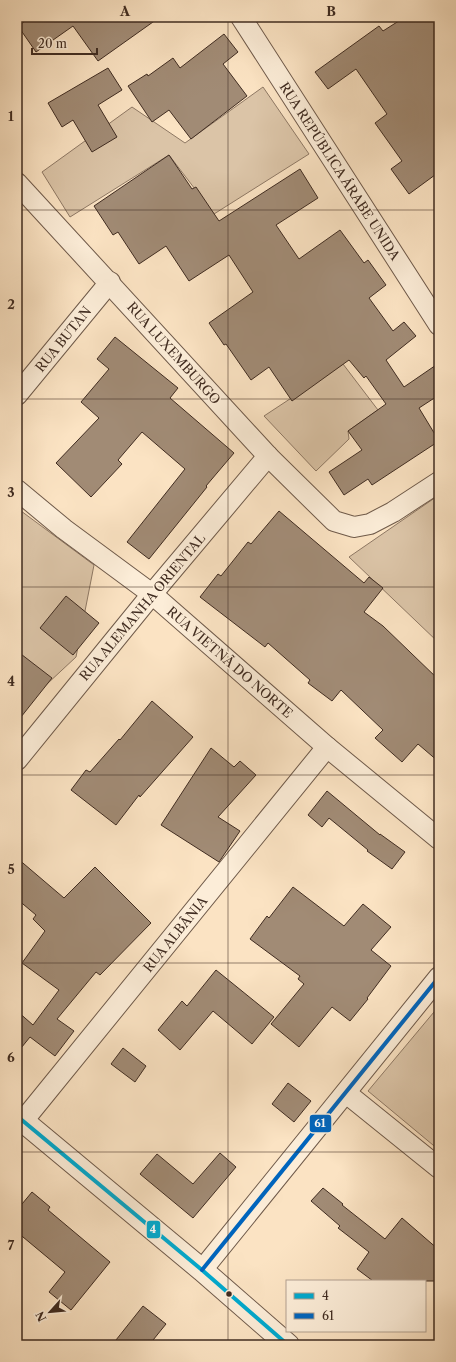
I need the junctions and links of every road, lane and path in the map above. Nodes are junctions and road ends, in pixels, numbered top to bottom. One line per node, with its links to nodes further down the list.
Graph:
1 (241, 17): 4 (street, RUA REPÚBLICA ÁRABE UNIDA)
2 (17, 182): 3 (street, RUA LUXEMBURGO)
3 (110, 282): 5 (street, RUA BUTAN); 6 (street, RUA LUXEMBURGO)
4 (439, 325)
5 (17, 395)
6 (268, 456): 7 (street, RUA LUXEMBURGO); 9 (street, RUA ALEMANHA ORIENTAL)
7 (439, 482)
8 (17, 490): 9 (street, RUA VIETNÃ DO NORTE)
9 (152, 594): 10 (street, RUA VIETNÃ DO NORTE); 11 (street, RUA ALEMANHA ORIENTAL)
10 (327, 748): 12 (street, RUA VIETNÃ DO NORTE); 15 (street, RUA ALBÂNIA)
11 (17, 760)
12 (439, 839)
13 (439, 977): 14 (street)
14 (346, 1093): 16 (street); 17 (street)
15 (20, 1119): 17 (street)
16 (439, 1168)
17 (202, 1270): 18 (street)
18 (288, 1345)

